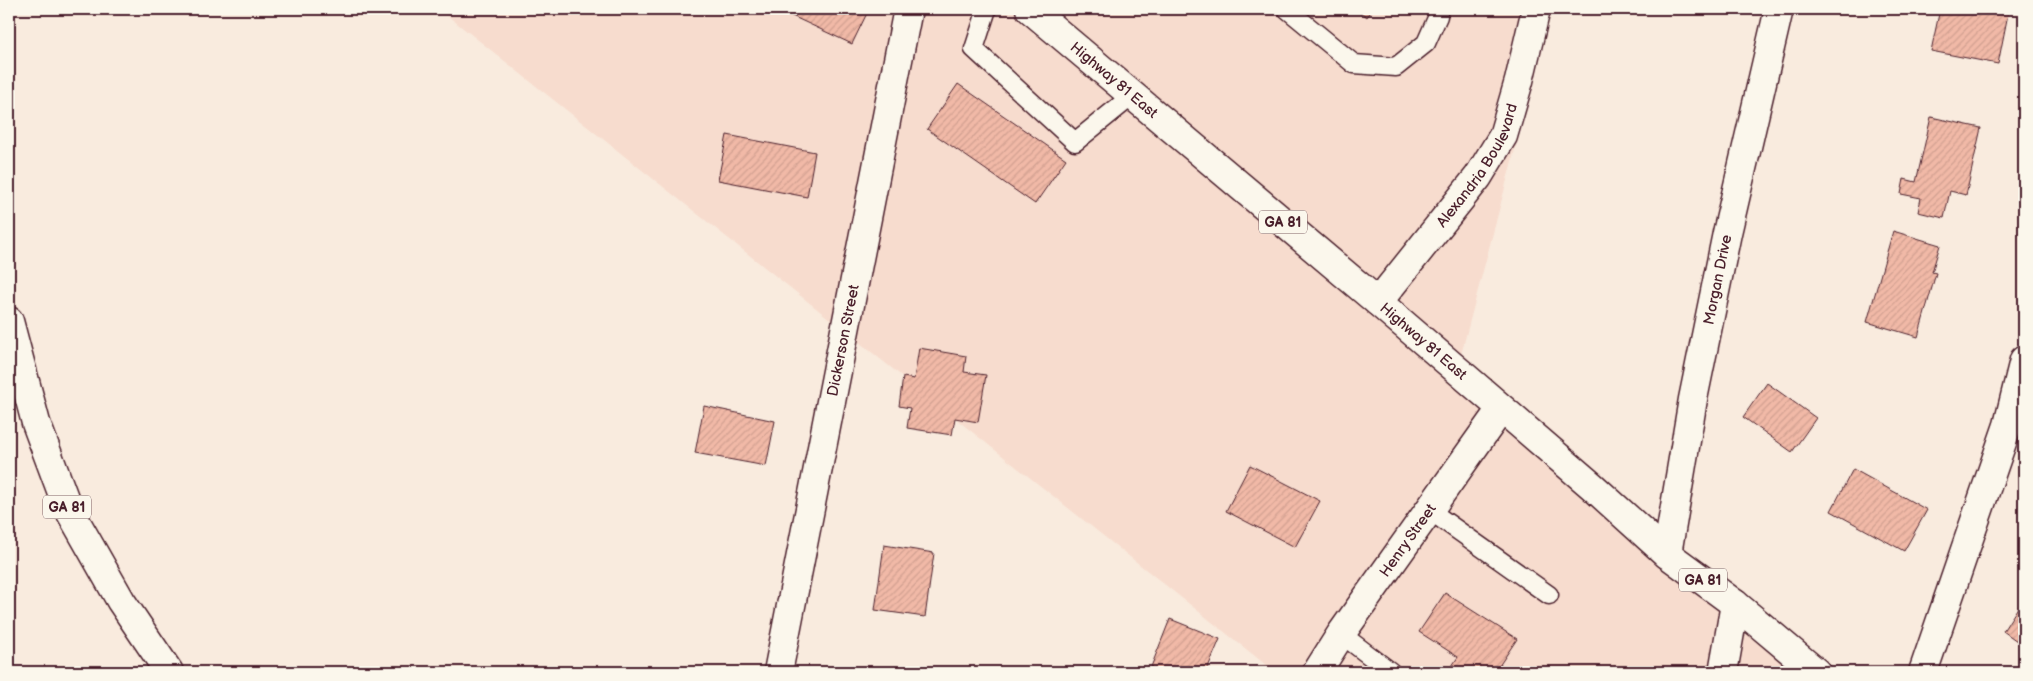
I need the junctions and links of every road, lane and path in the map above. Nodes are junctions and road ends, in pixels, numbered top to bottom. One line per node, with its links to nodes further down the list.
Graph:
1 (908, 9): 19 (street, Dickerson Street)
2 (987, 9): 8 (lane)
3 (1030, 9): 8 (street, Highway 81 East / GA 81)
4 (1287, 9): 5 (lane)
5 (1438, 9)
6 (1536, 9): 9 (street, Alexandria Boulevard)
7 (1779, 9): 14 (street, Morgan Drive)
8 (1132, 95): 9 (street, Highway 81 East / GA 81)
9 (1378, 302): 12 (street, Highway 81 East / GA 81)
10 (9, 321): 18 (street, GA 81)
11 (2024, 360): 24 (street)
12 (1500, 409): 13 (street, Henry Street); 14 (street, Highway 81 East / GA 81)
13 (1428, 510): 15 (lane); 17 (street, Henry Street)
14 (1668, 554): 16 (street, Highway 81 East / GA 81)
15 (1549, 595)
16 (1736, 604): 22 (street); 23 (street, Highway 81 East / GA 81)
17 (1341, 634): 20 (street, Henry Street); 21 (lane)
18 (169, 672)
19 (778, 672)
20 (1317, 672)
21 (1391, 672)
22 (1723, 672)
23 (1816, 672)
24 (1923, 672)

